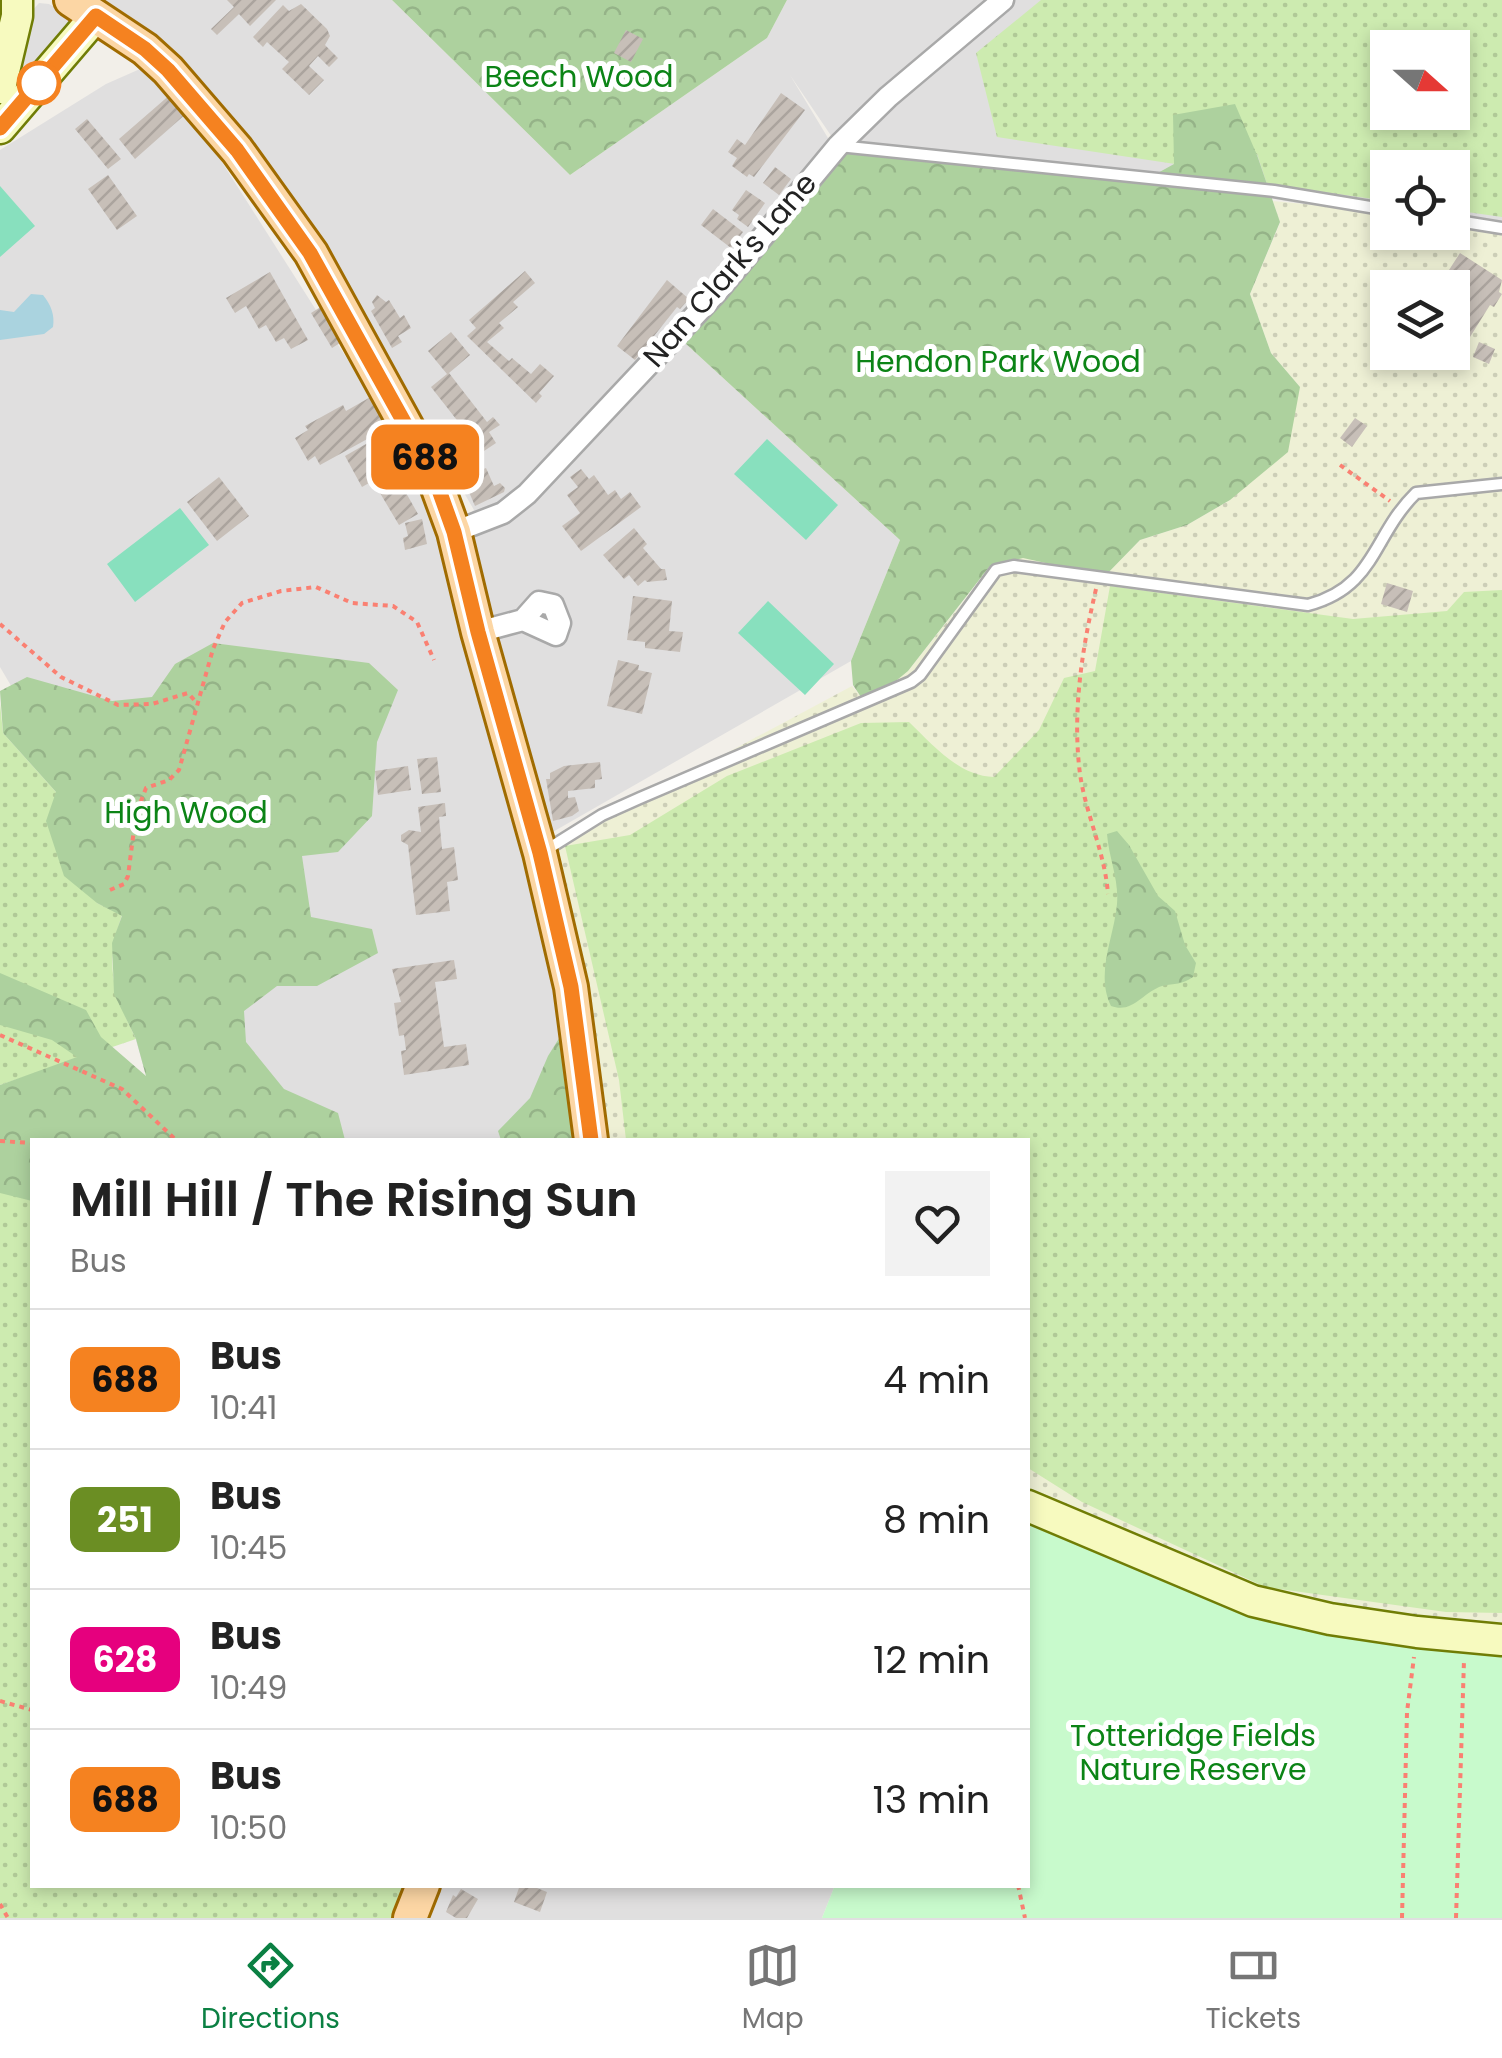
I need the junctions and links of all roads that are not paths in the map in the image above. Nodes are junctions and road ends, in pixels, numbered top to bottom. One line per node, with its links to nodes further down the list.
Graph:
1 (1003, 0): 6 (street, Nan Clark's Lane)
2 (23, 5): 4 (main road)
3 (84, 8): 5 (main road); 11 (main road)
4 (0, 88)
5 (0, 128)
6 (838, 146): 7 (lane); 11 (street, Nan Clark's Lane)
7 (1370, 207)
8 (1470, 223): 9 (lane)
9 (1502, 228)
10 (1502, 484): 14 (lane)
11 (454, 532): 13 (main road)
12 (523, 620): 13 (street)
13 (478, 632): 14 (main road)
14 (540, 853): 15 (main road)
15 (592, 1138)
16 (1030, 1507): 17 (main road)
17 (1502, 1640)
18 (423, 1888): 19 (main road)
19 (410, 1918)

